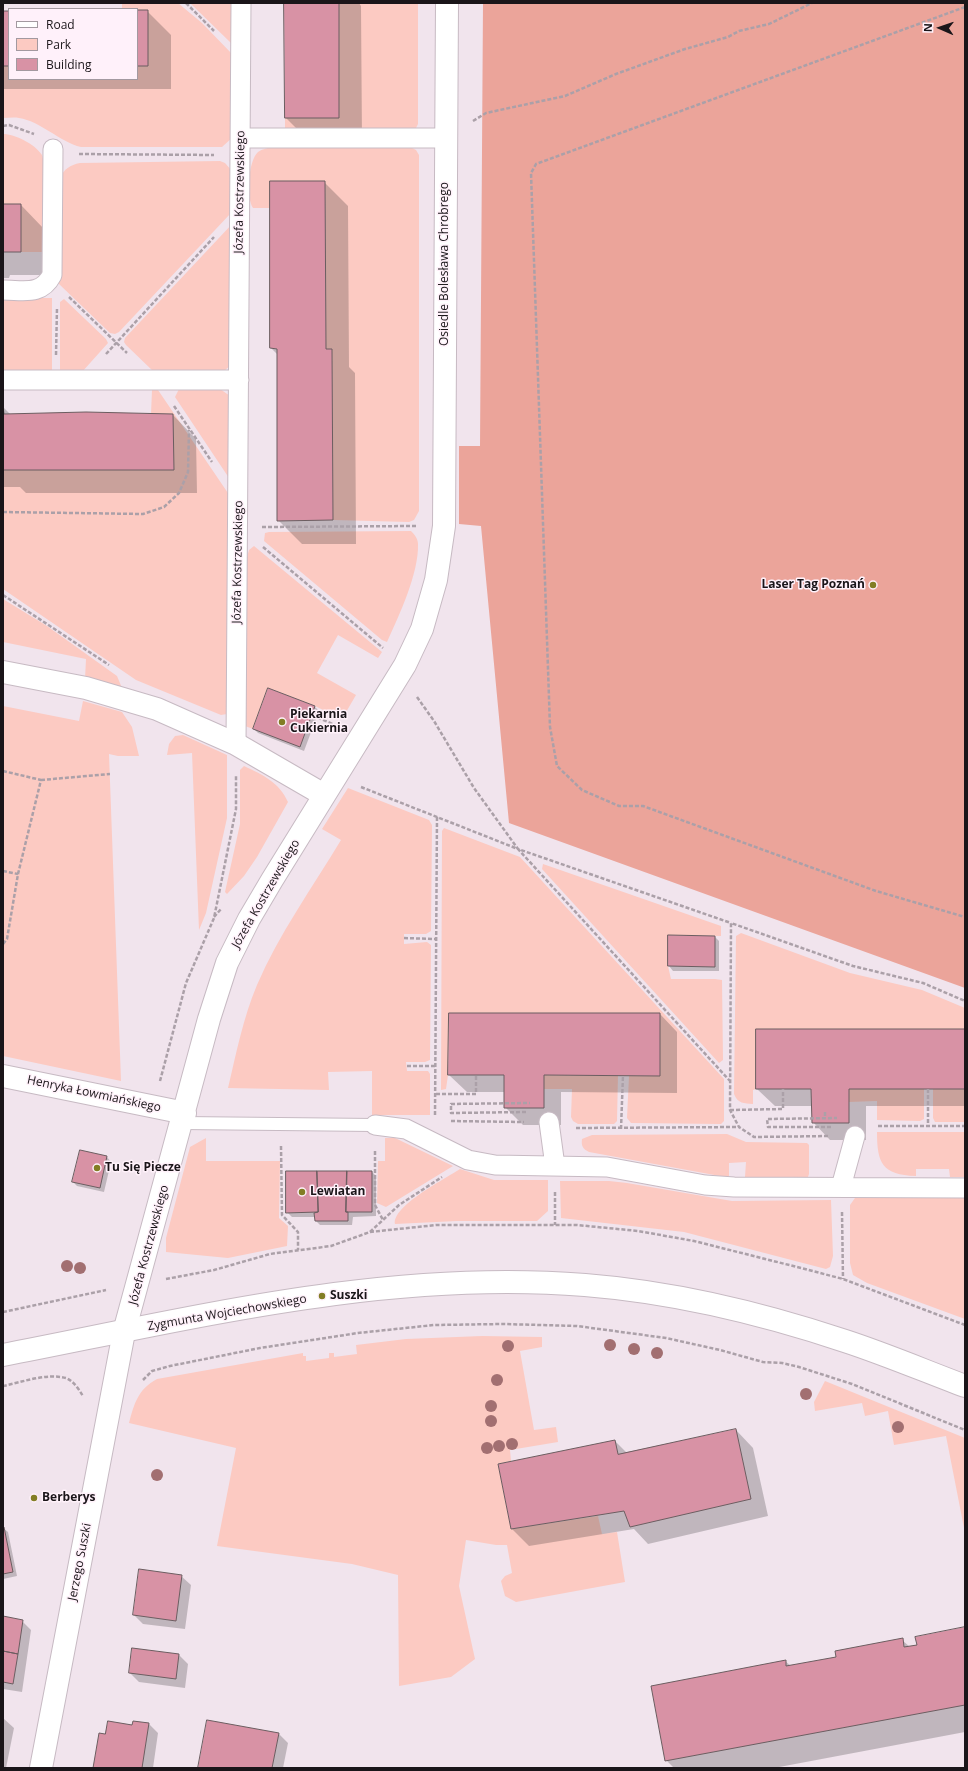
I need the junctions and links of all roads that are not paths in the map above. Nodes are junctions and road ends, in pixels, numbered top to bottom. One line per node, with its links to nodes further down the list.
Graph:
1 (242, 3): 4 (street, Józefa Kostrzewskiego)
2 (447, 3): 3 (street, Osiedle Bolesława Chrobrego)
3 (446, 138): 4 (street); 9 (street, Osiedle Bolesława Chrobrego)
4 (241, 147): 8 (street, Józefa Kostrzewskiego)
5 (53, 149): 6 (street)
6 (3, 290)
7 (3, 380): 8 (street)
8 (239, 380): 11 (street, Józefa Kostrzewskiego)
9 (444, 526): 12 (street, Józefa Kostrzewskiego)
10 (3, 672): 11 (street)
11 (236, 744): 12 (street)
12 (324, 795): 14 (street, Józefa Kostrzewskiego)
13 (3, 1076): 14 (street, Henryka Łowmiańskiego)
14 (183, 1118): 16 (lane); 21 (street, Józefa Kostrzewskiego)
15 (549, 1122): 18 (street)
16 (375, 1125): 18 (street)
17 (855, 1136): 19 (street)
18 (555, 1166): 19 (street)
19 (841, 1188): 20 (street)
20 (965, 1188)
21 (124, 1332): 22 (street, Zygmunta Wojciechowskiego); 23 (street, Zygmunta Wojciechowskiego); 24 (street, Jerzego Suszki)
22 (3, 1356)
23 (965, 1386)
24 (41, 1768)

